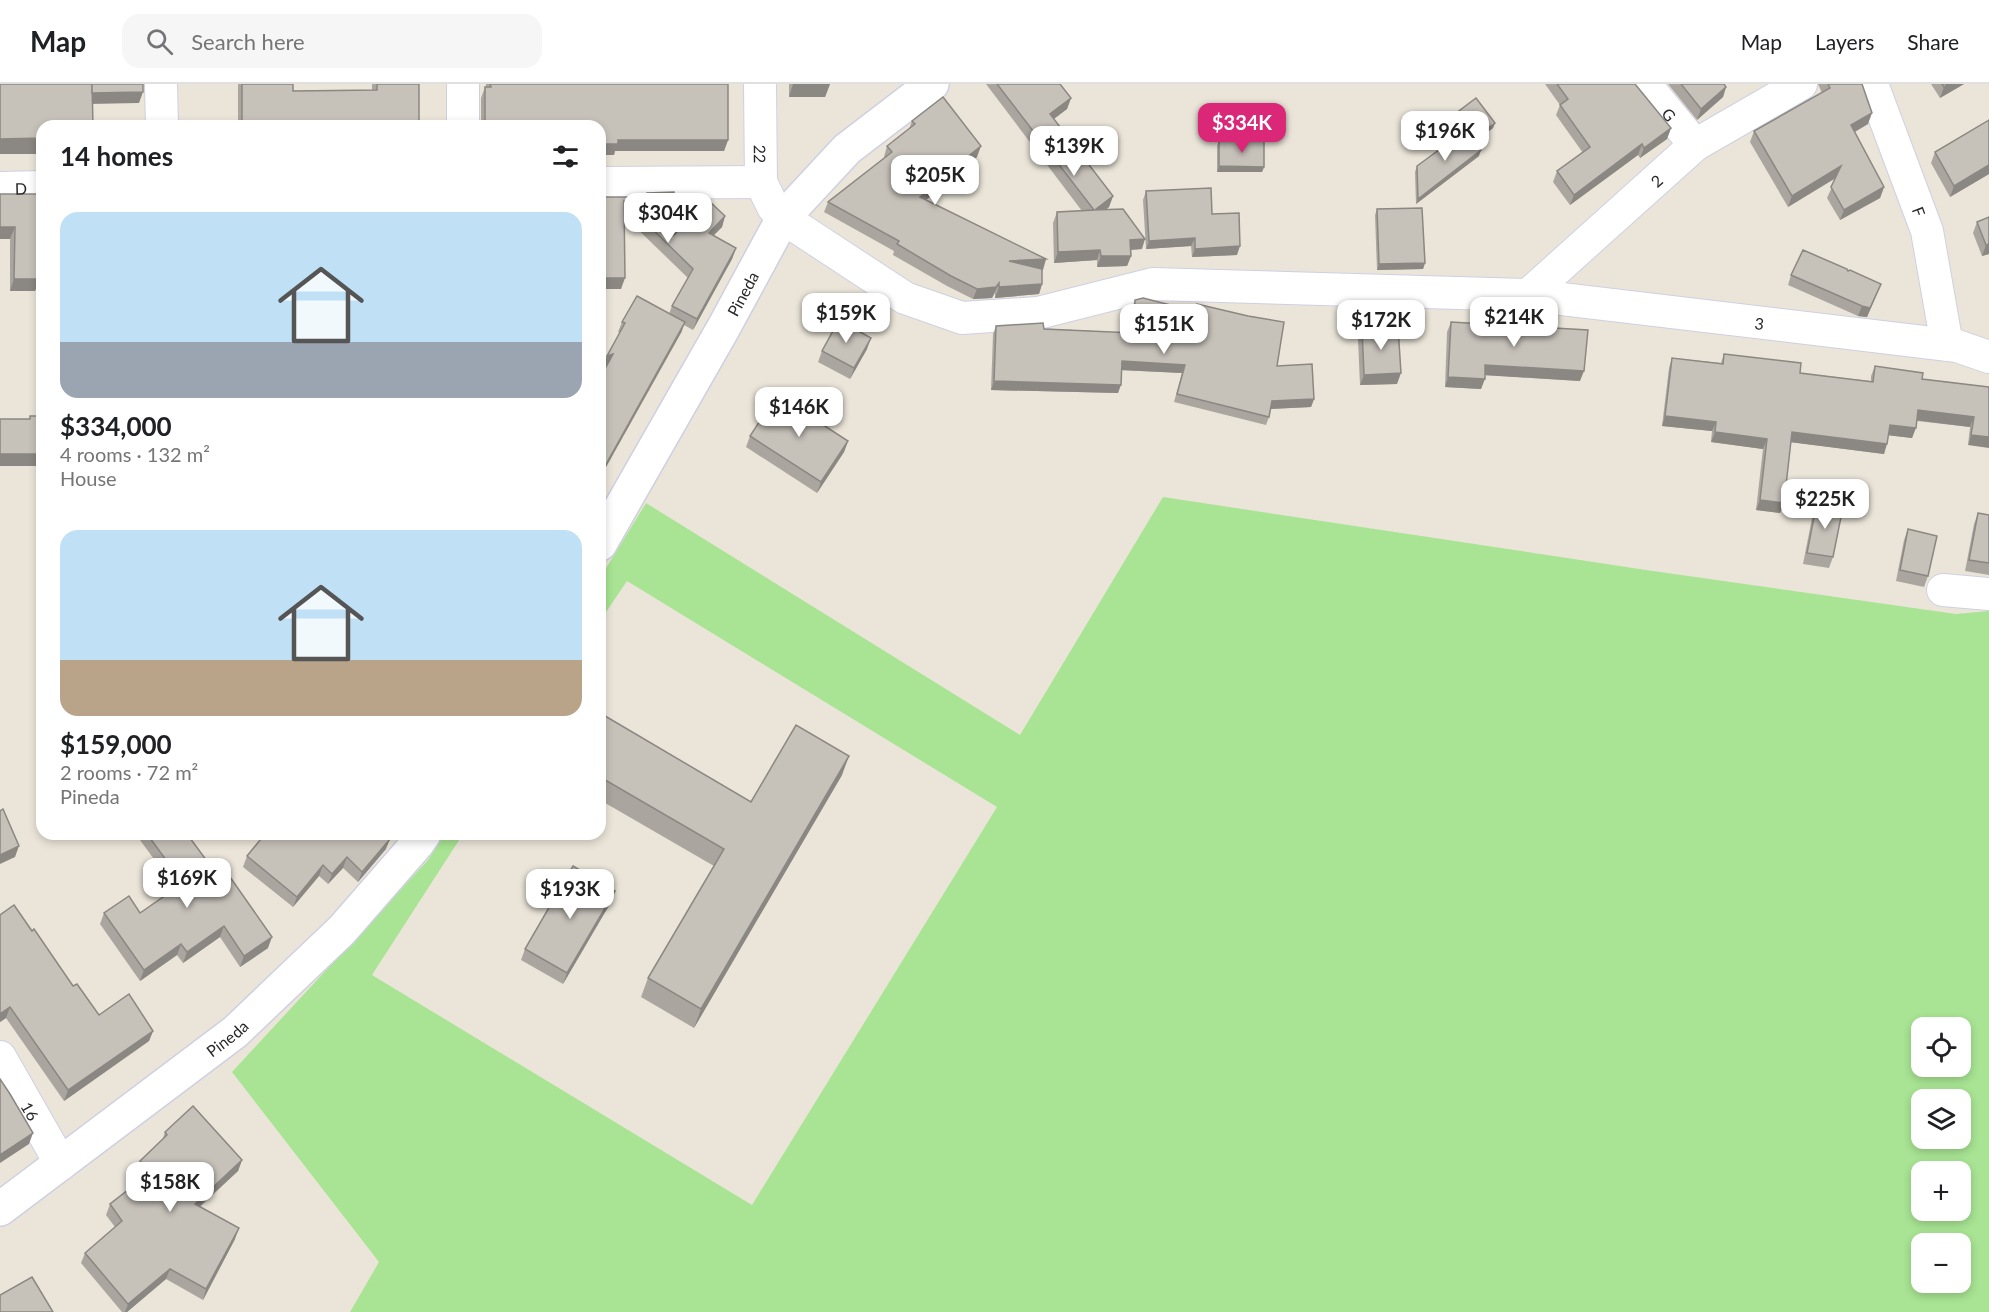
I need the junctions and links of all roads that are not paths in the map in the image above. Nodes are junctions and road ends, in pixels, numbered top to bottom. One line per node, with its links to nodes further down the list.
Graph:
1 (161, 84): 8 (street)
2 (463, 84): 9 (street)
3 (760, 84): 11 (street, 22)
4 (932, 84): 15 (street, Pineda)
5 (1645, 84): 10 (street, G)
6 (1800, 84): 10 (street, 2)
7 (1872, 84): 17 (street, F)
8 (162, 120)
9 (463, 120)
10 (1695, 145): 16 (street, 2)
11 (761, 182): 12 (street); 15 (street, 22)
12 (606, 183)
13 (36, 187): 14 (street, D)
14 (0, 188)
15 (783, 218): 16 (street, 3); 19 (street, Pineda)
16 (1528, 295): 17 (street, 3)
17 (1947, 345): 18 (street, 3)
18 (1989, 357)
19 (606, 534)
20 (1943, 590): 21 (street)
21 (1989, 594)
22 (420, 840): 24 (street, Pineda)
23 (0, 1056): 24 (street, 16)
24 (61, 1164): 25 (street, Pineda)
25 (0, 1209)

